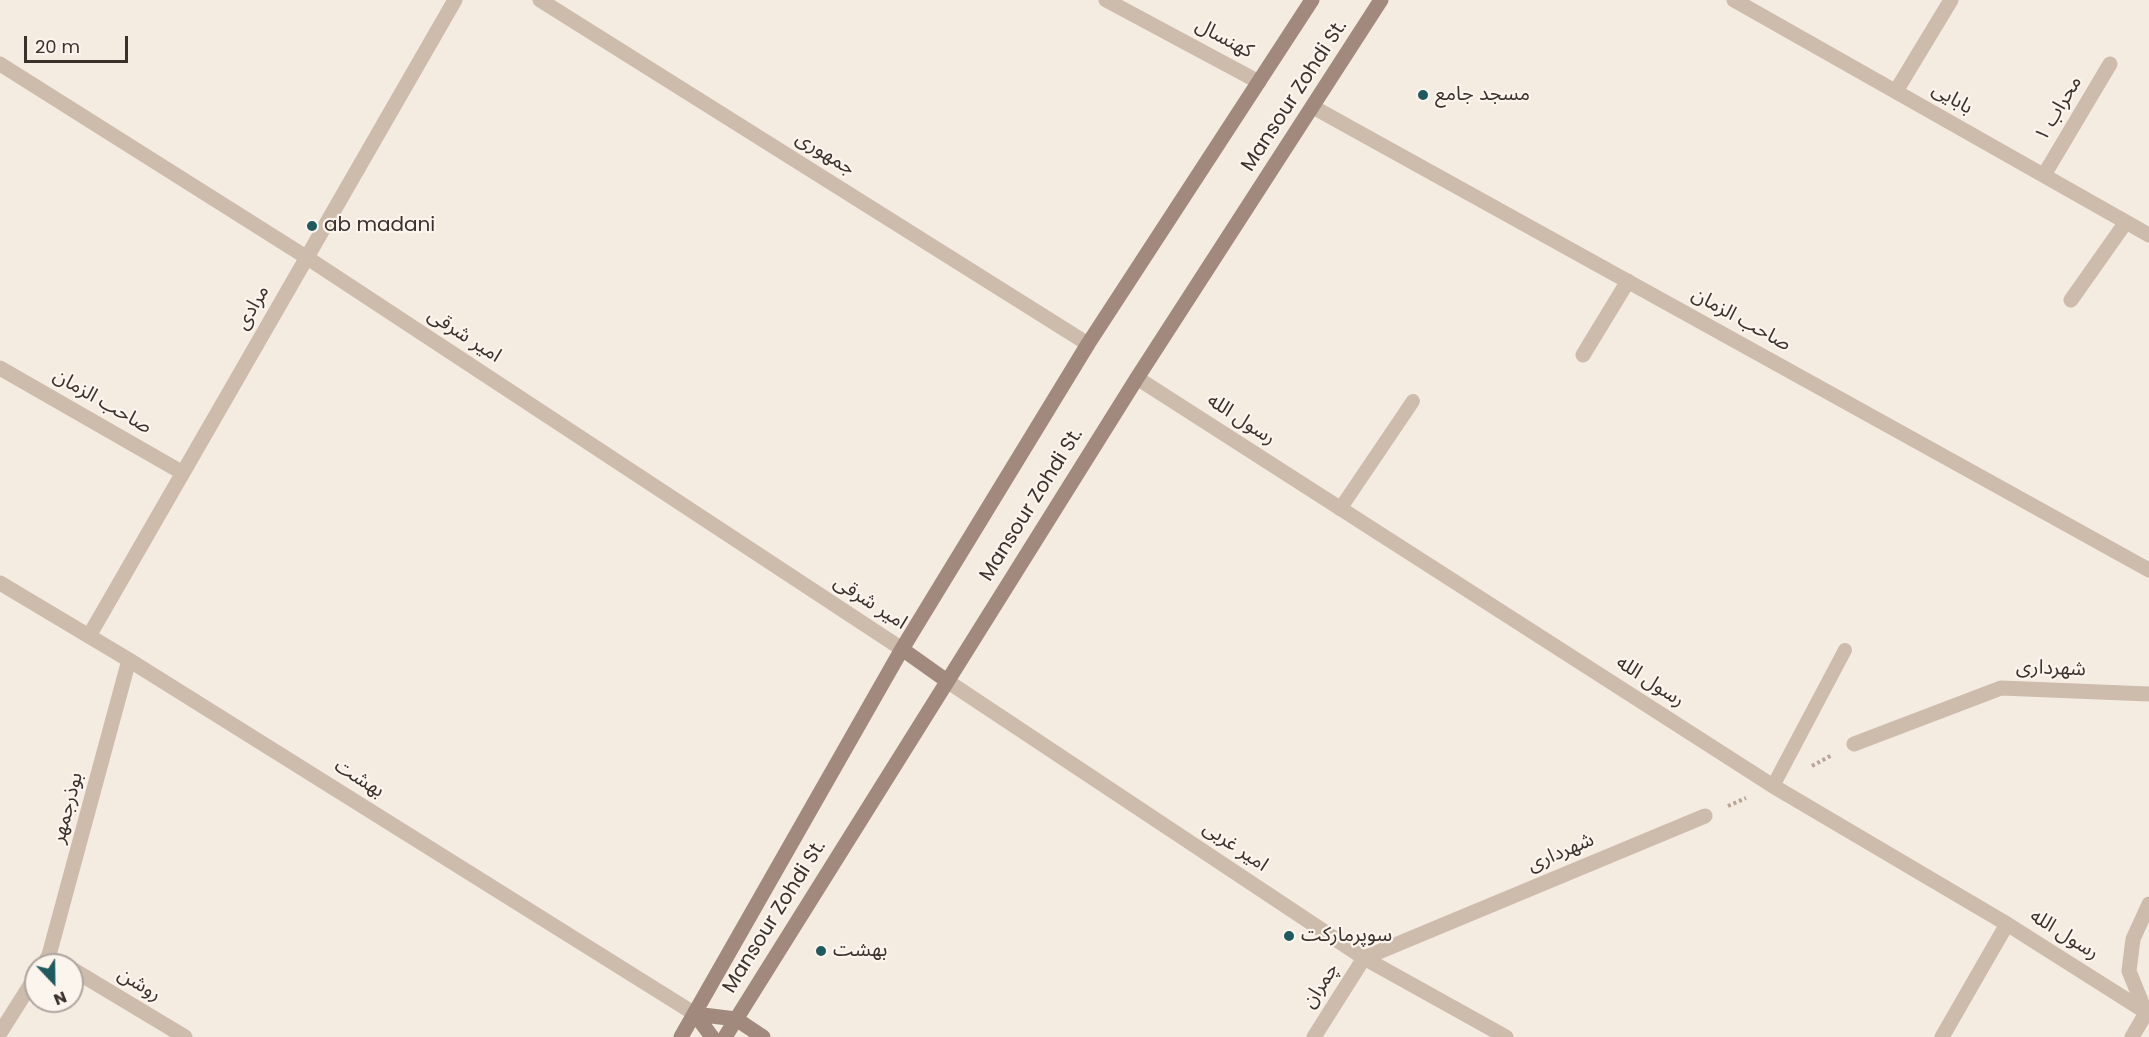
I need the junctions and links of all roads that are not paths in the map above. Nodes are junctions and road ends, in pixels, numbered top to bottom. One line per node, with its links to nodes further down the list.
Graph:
1 (454, 0): 16 (street, مرادی)
2 (540, 0): 19 (street, جمهوری)
3 (1106, 0): 10 (street, کهنسال)
4 (1312, 0): 10 (main road, Mansour Zohdi St.)
5 (1381, 0): 12 (main road, Mansour Zohdi St.)
6 (1734, 0): 11 (street, بابایی)
7 (1951, 0): 11 (street)
8 (0, 64): 16 (street, امیر شرقی)
9 (2110, 64): 13 (street, محراب ۱)
10 (1259, 82): 19 (main road, Mansour Zohdi St.)
11 (1896, 91): 13 (street, بابایی)
12 (1313, 107): 17 (street, صاحب الزمان); 22 (main road, Mansour Zohdi St.)
13 (2044, 175): 14 (street, بابایی)
14 (2126, 222): 15 (street, بابایی); 18 (street)
15 (2149, 235)
16 (306, 258): 24 (street, مرادی); 29 (street, امیر شرقی)
17 (1628, 281): 20 (street); 26 (street, صاحب الزمان)
18 (2071, 300)
19 (1088, 344): 29 (main road, Mansour Zohdi St.)
20 (1583, 354)
21 (0, 368): 24 (street, صاحب الزمان)
22 (1137, 378): 25 (street, رسول الله); 32 (main road, Mansour Zohdi St.)
23 (1413, 401): 25 (lane)
24 (183, 473): 28 (street, مرادی)
25 (1340, 509): 35 (street, رسول الله)
26 (2149, 570)
27 (0, 583): 28 (street, بهشت)
28 (89, 636): 31 (street, بهشت)
29 (902, 649): 32 (main road); 44 (main road, Mansour Zohdi St.)
30 (1845, 650): 35 (lane)
31 (129, 660): 39 (street, بوذرجمهر); 44 (street, بهشت)
32 (947, 681): 40 (street, امیر غربی); 45 (main road, Mansour Zohdi St.)
33 (2149, 694): 34 (street, شهرداری)
34 (1854, 744)
35 (1773, 786): 38 (street, رسول الله)
36 (1705, 816): 40 (street, شهرداری)
37 (2149, 904): 43 (street)
38 (2007, 924): 43 (street, رسول الله); 54 (street)
39 (48, 953)
40 (1364, 958): 52 (street, چمران); 53 (street, امیر غربی)
41 (84, 976): 47 (street, روشن)
42 (24, 995): 46 (street)
43 (2148, 1013): 55 (street)
44 (695, 1014): 45 (main road); 48 (main road, Mansour Zohdi St.); 49 (main road)
45 (736, 1019): 50 (main road, Mansour Zohdi St.); 51 (main road)
46 (0, 1033)
47 (185, 1037)
48 (681, 1037)
49 (712, 1037)
50 (726, 1037)
51 (763, 1037)
52 (1314, 1037)
53 (1506, 1037)
54 (1942, 1037)
55 (2132, 1037)

